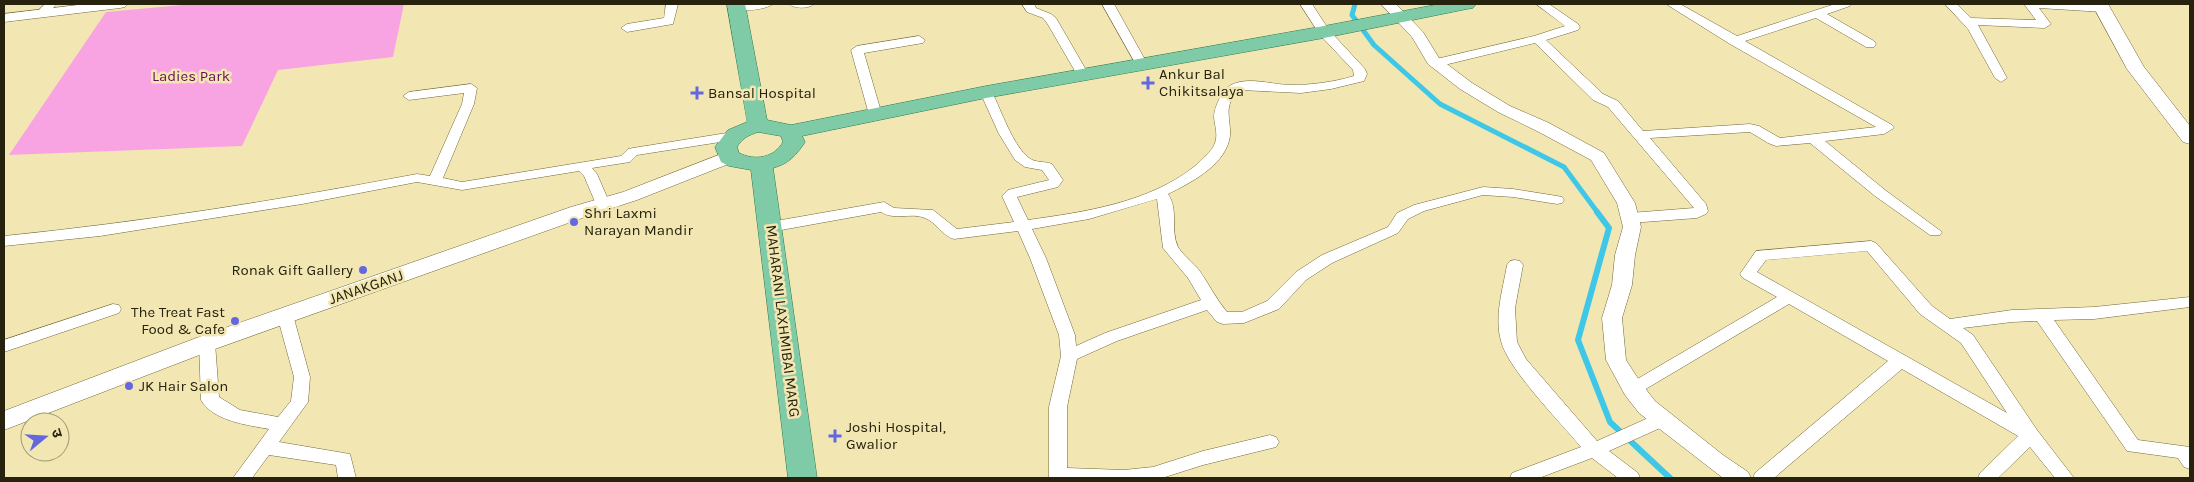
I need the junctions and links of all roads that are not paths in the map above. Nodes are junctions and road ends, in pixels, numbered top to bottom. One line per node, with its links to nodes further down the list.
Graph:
1 (120, 4): 17 (street)
2 (672, 4): 22 (street)
3 (767, 4): 15 (street)
4 (795, 4): 5 (street)
5 (808, 4)
6 (1028, 4): 30 (street)
7 (1108, 4): 29 (street)
8 (1306, 4): 23 (street)
9 (1467, 4): 18 (main road)
10 (1542, 4): 24 (street)
11 (1672, 4): 26 (street)
12 (1846, 4): 19 (street)
13 (1950, 4): 21 (street)
14 (2031, 4): 16 (street); 21 (street)
15 (736, 5): 35 (main road)
16 (2102, 7): 39 (main road)
17 (46, 9): 20 (street)
18 (1394, 14): 23 (main road); 28 (street)
19 (1818, 14): 26 (street); 27 (street)
20 (4, 18)
21 (1967, 21): 31 (street)
22 (627, 28)
23 (1331, 31): 29 (main road); 44 (street)
24 (1538, 39): 28 (street); 37 (street)
25 (918, 40): 34 (street)
26 (1734, 41): 38 (street)
27 (1870, 44)
28 (1436, 63): 47 (street)
29 (1142, 65): 30 (main road)
30 (1083, 75): 32 (main road)
31 (2001, 78)
32 (986, 92): 34 (main road); 48 (street)
33 (409, 96): 43 (street)
34 (875, 115): 36 (main road)
35 (758, 126): 36 (main road); 40 (main road)
36 (790, 132): 41 (main road)
37 (1641, 135): 38 (street); 47 (street)
38 (1813, 138): 50 (street)
39 (2190, 138)
40 (731, 147): 41 (main road); 42 (street); 46 (main road, JANAKGANJ)
41 (762, 164): 49 (main road, MAHARANI LAXHMIBAI MARG)
42 (582, 166): 43 (street); 46 (street)
43 (435, 181): 51 (street)
44 (1160, 192): 48 (street); 55 (street)
45 (1558, 200): 55 (street)
46 (603, 204): 57 (main road, JANAKGANJ)
47 (1630, 218): 64 (street)
48 (1023, 226): 49 (street); 62 (street)
49 (770, 227): 77 (main road, MAHARANI LAXHMIBAI MARG)
50 (1935, 232)
51 (4, 241)
52 (1515, 265): 71 (street)
53 (1789, 297): 59 (street); 63 (street); 64 (street)
54 (2190, 302): 58 (street)
55 (1210, 303): 62 (street)
56 (112, 309): 61 (street)
57 (285, 315): 60 (main road, JANAKGANJ); 67 (street)
58 (2042, 315): 59 (street); 72 (street)
59 (1947, 325): 68 (street)
60 (207, 343): 65 (main road, JANAKGANJ); 67 (street)
61 (4, 346)
62 (1068, 356): 74 (street)
63 (1900, 361): 68 (street); 81 (street)
64 (1633, 388): 66 (street)
65 (4, 421)
66 (1657, 422): 71 (street); 80 (street)
67 (282, 424): 70 (street)
68 (2031, 434): 82 (street); 83 (street)
69 (1270, 442): 74 (street)
70 (264, 447): 75 (street); 76 (street)
71 (1598, 447): 73 (street); 79 (street)
72 (2190, 462)
73 (1544, 474): 78 (street)
74 (1058, 477)
75 (242, 478)
76 (346, 478)
77 (803, 478)
78 (1519, 478)
79 (1631, 478)
80 (1740, 478)
81 (1762, 478)
82 (1987, 478)
83 (2064, 478)

